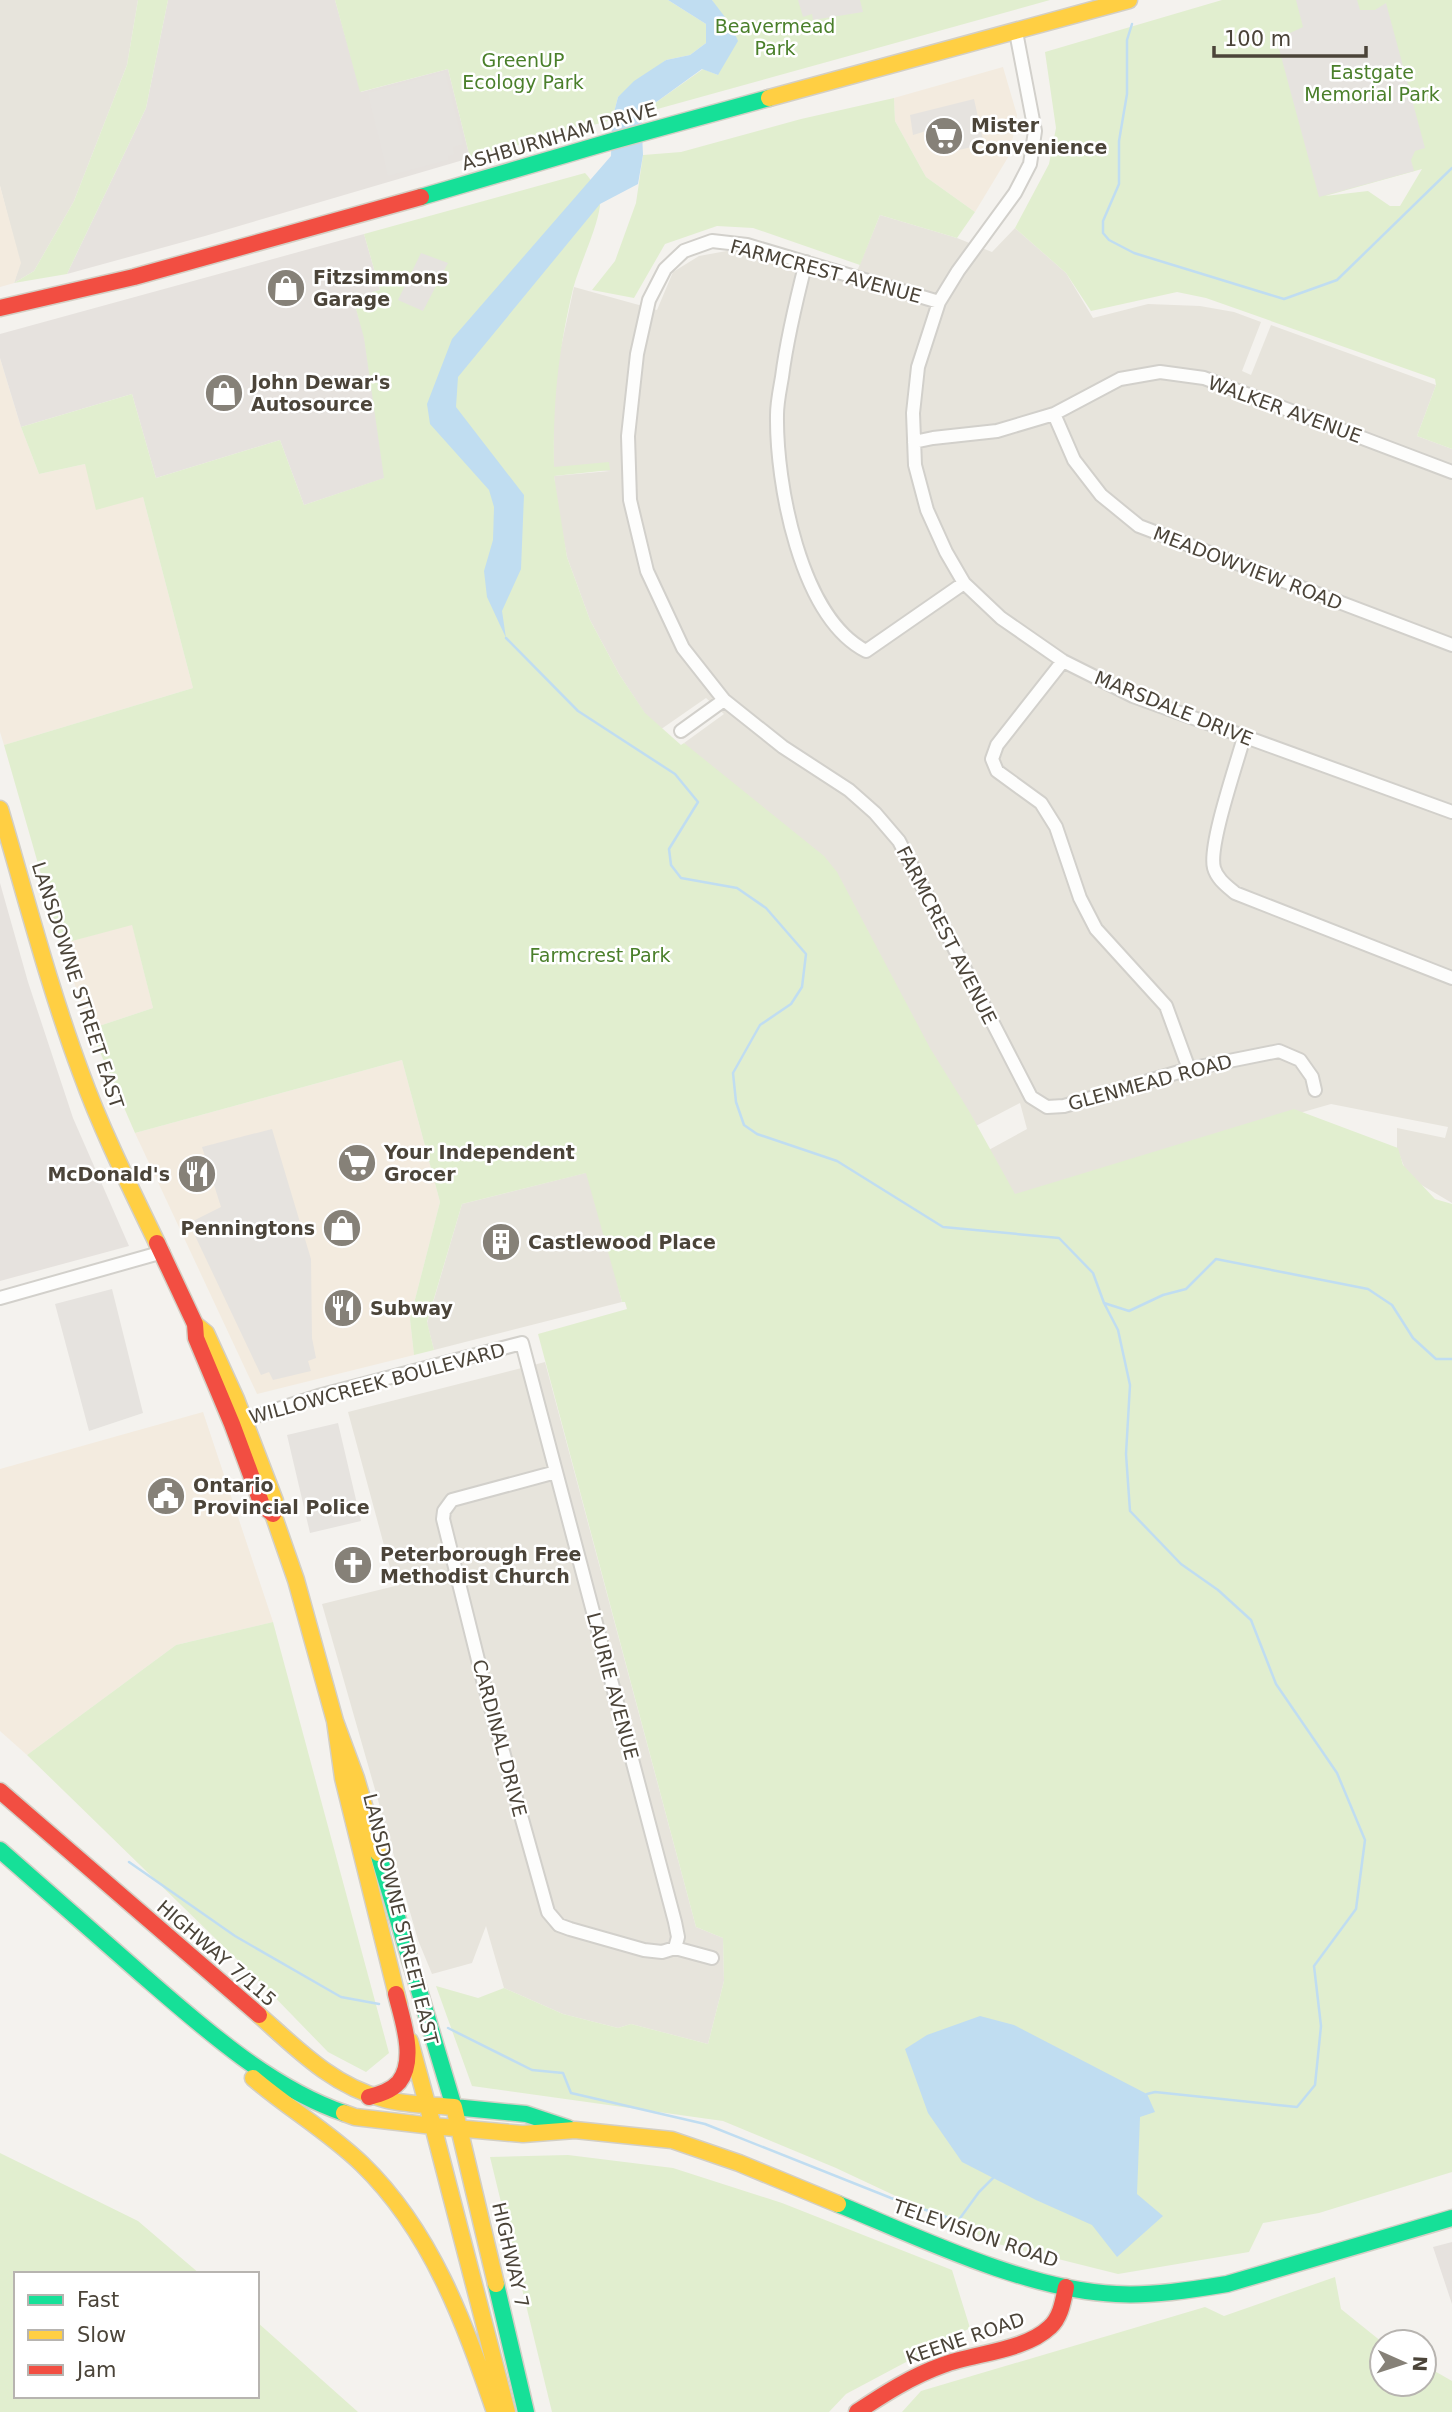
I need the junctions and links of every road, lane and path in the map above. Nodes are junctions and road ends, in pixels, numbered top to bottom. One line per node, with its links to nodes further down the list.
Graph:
1 (1129, 0): 2 (main road, ASHBURNHAM DRIVE)
2 (1016, 32): 4 (street, MARSDALE DRIVE); 5 (main road, ASHBURNHAM DRIVE)
3 (806, 262): 4 (street, FARMCREST AVENUE); 9 (street); 12 (street, FARMCREST AVENUE)
4 (939, 302): 7 (street, MARSDALE DRIVE)
5 (0, 308)
6 (1054, 414): 7 (street, WALKER AVENUE); 8 (street, WALKER AVENUE); 10 (street, MEADOWVIEW ROAD)
7 (914, 442): 9 (street, MARSDALE DRIVE)
8 (1452, 472)
9 (964, 583): 11 (street, MARSDALE DRIVE)
10 (1452, 645)
11 (1063, 661): 14 (street, MARSDALE DRIVE); 18 (street)
12 (724, 700): 13 (street); 20 (street, FARMCREST AVENUE)
13 (681, 731)
14 (1244, 737): 16 (street, MARSDALE DRIVE); 17 (street)
15 (0, 809): 21 (main road, LANSDOWNE STREET EAST)
16 (1452, 812)
17 (1452, 978)
18 (1189, 1069): 19 (street, GLENMEAD ROAD); 20 (street, GLENMEAD ROAD)
19 (1315, 1090)
20 (1047, 1107)
21 (163, 1252): 22 (street); 24 (main road, LANSDOWNE STREET EAST)
22 (0, 1298)
23 (522, 1343): 24 (street, WILLOWCREEK BOULEVARD); 25 (street, LAURIE AVENUE)
24 (238, 1422): 26 (main road, LANSDOWNE STREET EAST)
25 (556, 1472): 30 (street, LAURIE AVENUE); 30 (street, CARDINAL DRIVE)
26 (335, 1721): 28 (main road, LANSDOWNE STREET EAST); 35 (main road, LANSDOWNE STREET EAST)
27 (0, 1791): 34 (main road, HIGHWAY 7/115)
28 (359, 1848): 32 (main road, LANSDOWNE STREET EAST); 35 (main road)
29 (0, 1850): 33 (main road)
30 (675, 1948): 31 (street, CARDINAL DRIVE)
31 (712, 1958)
32 (396, 1994): 34 (main road); 35 (main road, LANSDOWNE STREET EAST)
33 (186, 2013): 36 (main road); 41 (main road)
34 (369, 2097): 35 (main road, HIGHWAY 7/115)
35 (442, 2107): 36 (main road, LANSDOWNE STREET EAST); 37 (main road, HIGHWAY 7); 38 (main road, TELEVISION ROAD)
36 (433, 2126): 37 (main road, TELEVISION ROAD); 42 (main road)
37 (459, 2128): 38 (main road, TELEVISION ROAD); 43 (main road, HIGHWAY 7)
38 (575, 2130): 40 (main road, TELEVISION ROAD)
39 (1452, 2218): 40 (main road, TELEVISION ROAD)
40 (1066, 2287): 44 (main road, KEENE ROAD)
41 (495, 2412)
42 (507, 2412)
43 (526, 2412)
44 (857, 2412)

